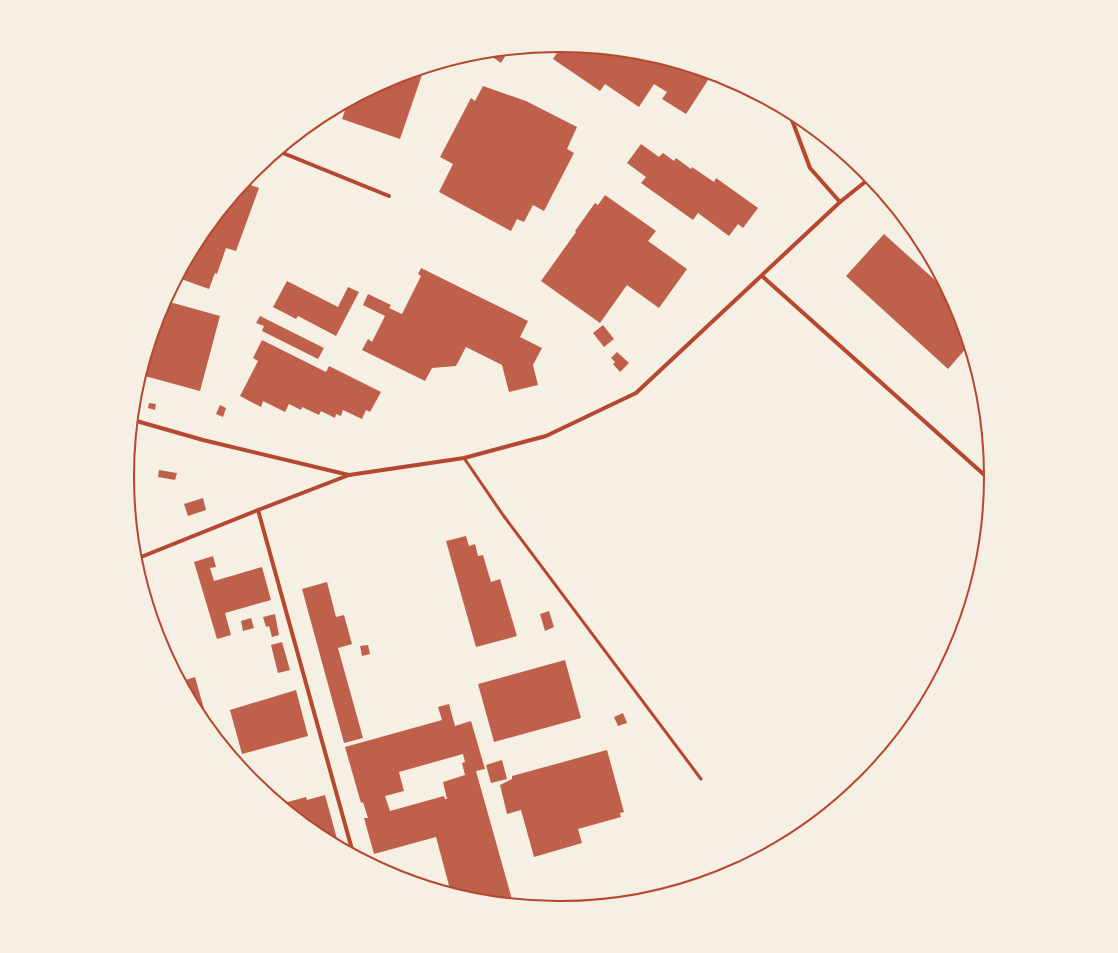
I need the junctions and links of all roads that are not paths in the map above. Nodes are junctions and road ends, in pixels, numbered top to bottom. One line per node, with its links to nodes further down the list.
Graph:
1 (793, 123): 5 (street)
2 (284, 153): 4 (street)
3 (865, 182): 5 (street)
4 (389, 196)
5 (840, 202): 6 (street)
6 (762, 276): 8 (street); 10 (street)
7 (138, 421): 9 (street)
8 (464, 458): 9 (street); 13 (lane)
9 (349, 475): 11 (street)
10 (984, 475)
11 (258, 510): 12 (street); 14 (street)
12 (143, 556)
13 (701, 779)
14 (351, 846)

